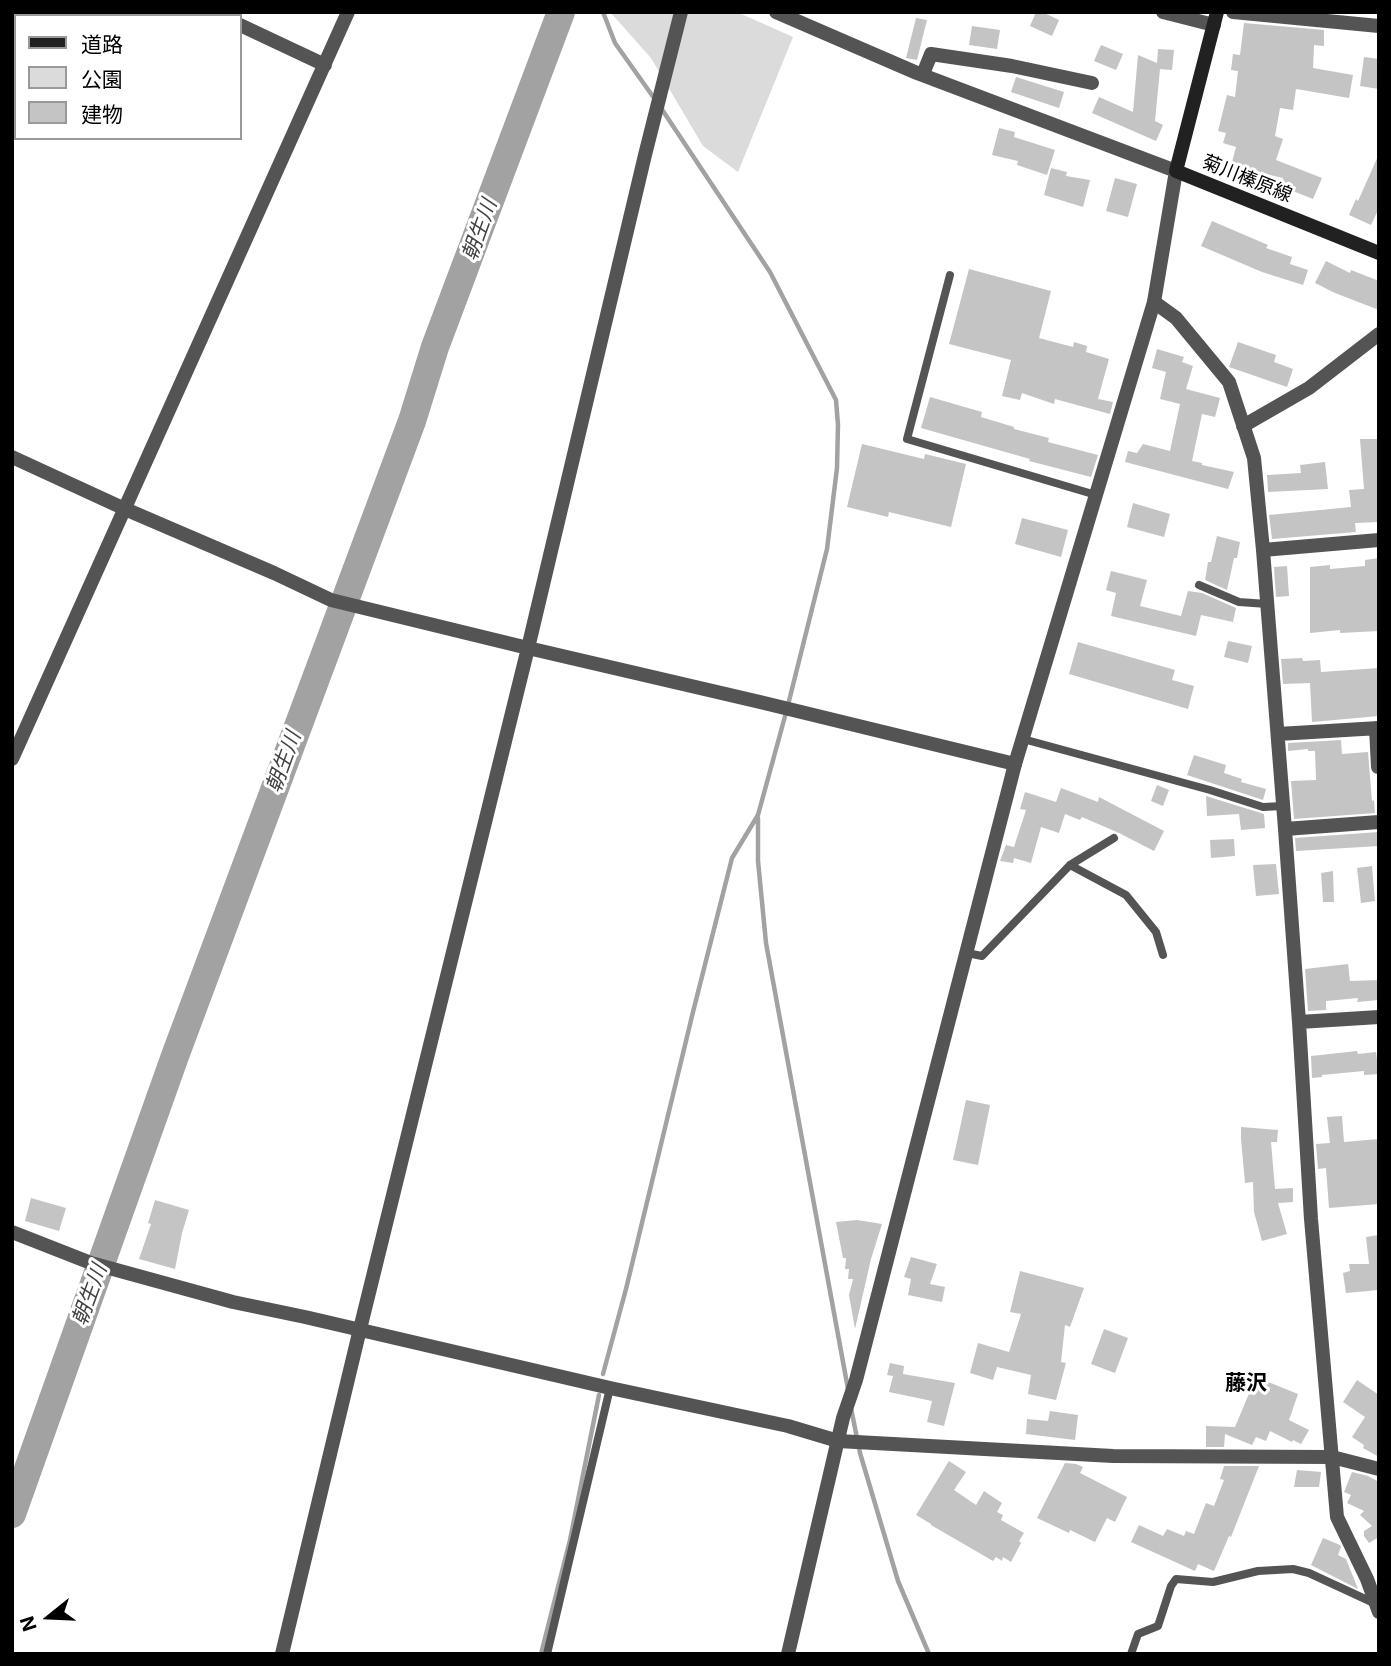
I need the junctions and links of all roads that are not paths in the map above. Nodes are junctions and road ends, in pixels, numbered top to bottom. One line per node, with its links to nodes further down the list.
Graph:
1 (348, 12): 9 (street)
2 (681, 12): 25 (street)
3 (1163, 12): 6 (street)
4 (1233, 12): 8 (street)
5 (781, 13): 10 (street)
6 (1215, 19): 12 (main road, 菊川榛原線)
7 (242, 26): 9 (street)
8 (1379, 26)
9 (325, 65): 20 (street)
10 (923, 75): 11 (street); 12 (street)
11 (1092, 83)
12 (1177, 172): 13 (main road, 菊川榛原線); 15 (street)
13 (1379, 253)
14 (950, 275): 19 (lane)
15 (1154, 302): 17 (street); 19 (street)
16 (1379, 334): 17 (street)
17 (1243, 426): 22 (street)
18 (12, 457): 20 (street)
19 (1096, 495): 28 (street)
20 (125, 509): 25 (street); 29 (street)
21 (1379, 540): 22 (street)
22 (1263, 550): 24 (street)
23 (1199, 585): 24 (lane)
24 (1267, 604): 27 (street)
25 (528, 648): 30 (street); 42 (street)
26 (1377, 728): 27 (street); 31 (street)
27 (1278, 734): 32 (street)
28 (1023, 739): 30 (street); 32 (lane)
29 (12, 759)
30 (1015, 764): 37 (street)
31 (1378, 767)
32 (1283, 806): 34 (street)
33 (1379, 822): 34 (street)
34 (1285, 829): 40 (street)
35 (1114, 838): 36 (lane)
36 (1070, 865): 37 (lane); 38 (lane)
37 (967, 953): 44 (street)
38 (1163, 955)
39 (1379, 1017): 40 (street)
40 (1299, 1022): 45 (street)
41 (12, 1232): 42 (street)
42 (360, 1329): 43 (street); 48 (street)
43 (610, 1388): 44 (street); 49 (lane)
44 (843, 1442): 45 (street); 50 (street)
45 (1332, 1457): 46 (street); 47 (street)
46 (1379, 1469)
47 (1378, 1608): 51 (lane)
48 (282, 1654)
49 (547, 1654)
50 (788, 1654)
51 (1131, 1654)

